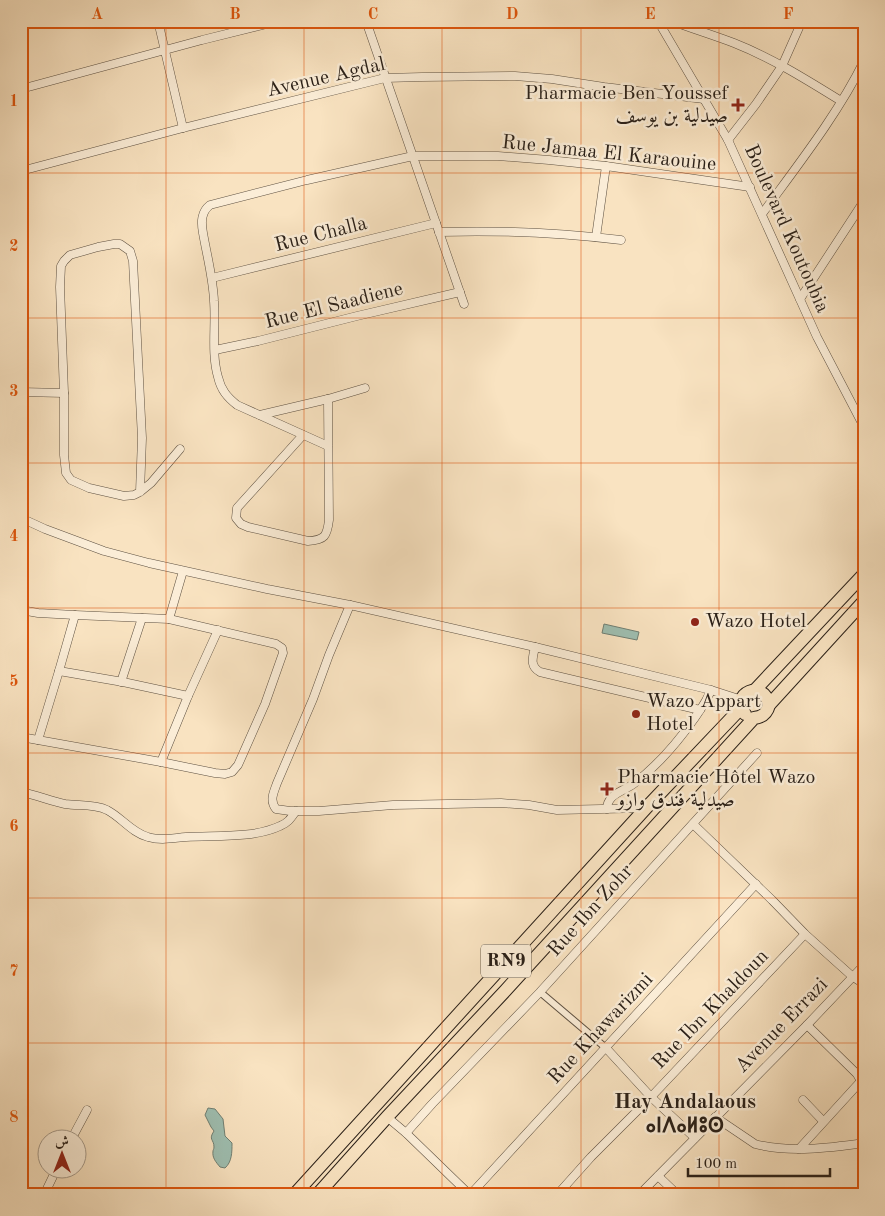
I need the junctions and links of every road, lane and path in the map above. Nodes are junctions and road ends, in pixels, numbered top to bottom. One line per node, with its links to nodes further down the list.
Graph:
1 (158, 21): 7 (street)
2 (279, 21): 7 (street)
3 (366, 21): 10 (street)
4 (658, 21): 12 (street, Boulevard Koutoubia)
5 (672, 21): 9 (street)
6 (802, 21): 9 (street)
7 (164, 50): 11 (street); 14 (street)
8 (864, 61): 13 (street)
9 (782, 66): 13 (street); 15 (street)
10 (385, 78): 12 (street, Avenue Agdal); 14 (street, Avenue Agdal); 16 (street)
11 (21, 89)
12 (704, 99): 15 (street, Boulevard Koutoubia)
13 (841, 101): 21 (street)
14 (183, 128): 18 (street, Avenue Agdal)
15 (728, 140): 19 (street, Boulevard Koutoubia)
16 (413, 156): 17 (street, Rue Jamaa El Karaouine); 22 (street); 26 (street, Rue Jamaa El Karaouine)
17 (606, 166): 19 (street, Rue Jamaa El Karaouine); 24 (street)
18 (21, 171)
19 (750, 187): 21 (street, Boulevard Koutoubia)
20 (864, 201): 28 (street)
21 (762, 214): 28 (street, Boulevard Koutoubia)
22 (436, 223): 23 (street); 26 (street, Rue Challa)
23 (440, 232): 24 (street); 27 (street)
24 (596, 237): 25 (street)
25 (621, 240)
26 (212, 278): 30 (street, Rue Jamaa El Karaouine)
27 (460, 292): 29 (street); 30 (street, Rue El Saadiene)
28 (800, 299): 37 (street, Boulevard Koutoubia)
29 (464, 304)
30 (214, 350): 36 (street, Rue Jamaa El Karaouine)
31 (365, 388): 35 (street)
32 (21, 392): 33 (street)
33 (64, 393): 41 (street); 41 (street)
34 (864, 395): 37 (street)
35 (328, 399): 36 (street); 39 (street)
36 (260, 415): 38 (street, Rue Jamaa El Karaouine)
37 (862, 424)
38 (303, 435): 39 (street, Rue Jamaa El Karaouine); 39 (street)
39 (328, 446)
40 (180, 449): 41 (street)
41 (140, 492)
42 (21, 518): 43 (street)
43 (183, 571): 46 (street); 50 (street)
44 (864, 574): 56 (main road, RN9)
45 (864, 601): 59 (main road, RN9)
46 (350, 605): 52 (street); 69 (street)
47 (21, 610): 48 (street)
48 (75, 615): 49 (street); 53 (street)
49 (142, 618): 50 (street); 54 (street)
50 (169, 619): 51 (street)
51 (218, 630): 57 (street); 65 (street)
52 (535, 647): 55 (street); 60 (street)
53 (59, 672): 54 (street); 63 (street)
54 (121, 682): 57 (street)
55 (711, 690): 58 (street); 60 (street)
56 (755, 690): 58 (main road, RN9); 59 (main road)
57 (188, 696): 65 (street)
58 (742, 704): 61 (main road); 67 (main road, RN9)
59 (769, 705): 61 (main road, RN9)
60 (700, 710): 68 (street)
61 (754, 718): 84 (main road, RN9)
62 (21, 737): 63 (street)
63 (38, 740): 65 (street)
64 (757, 753): 70 (street, Rue Ibn Zohr)
65 (162, 762)
66 (21, 792): 69 (street)
67 (646, 808): 68 (street); 95 (main road, RN9)
68 (607, 809): 69 (street)
69 (296, 811)
70 (693, 824): 71 (street); 76 (street, Rue Ibn Zohr)
71 (756, 884): 72 (street); 78 (street, Rue Khawarizmi)
72 (805, 934): 74 (street); 81 (street, Rue Ibn Khaldoun)
73 (864, 965): 74 (street, Avenue Errazi)
74 (853, 977): 75 (street); 77 (street, Avenue Errazi)
75 (864, 984)
76 (540, 992): 78 (street); 88 (street, Rue Ibn Zohr)
77 (807, 1025): 79 (street); 85 (street, Avenue Errazi)
78 (606, 1048): 81 (street); 97 (street, Rue Khawarizmi)
79 (861, 1081): 80 (street); 86 (street)
80 (864, 1094)
81 (651, 1097): 89 (street); 98 (street, Rue Ibn Khaldoun)
82 (803, 1100): 86 (street)
83 (87, 1110): 87 (street)
84 (387, 1117): 88 (street); 96 (main road, RN9)
85 (716, 1117): 89 (street, Avenue Errazi); 91 (street)
86 (824, 1121): 91 (street)
87 (77, 1128)
88 (406, 1133): 97 (street)
89 (695, 1138): 92 (street, Avenue Errazi)
90 (864, 1143): 91 (street)
91 (799, 1148)
92 (658, 1176): 99 (street, Avenue Errazi); 100 (street)
93 (52, 1178): 94 (street)
94 (44, 1195)
95 (294, 1195)
96 (317, 1195)
97 (470, 1195)
98 (557, 1195)
99 (639, 1195)
100 (678, 1195)

